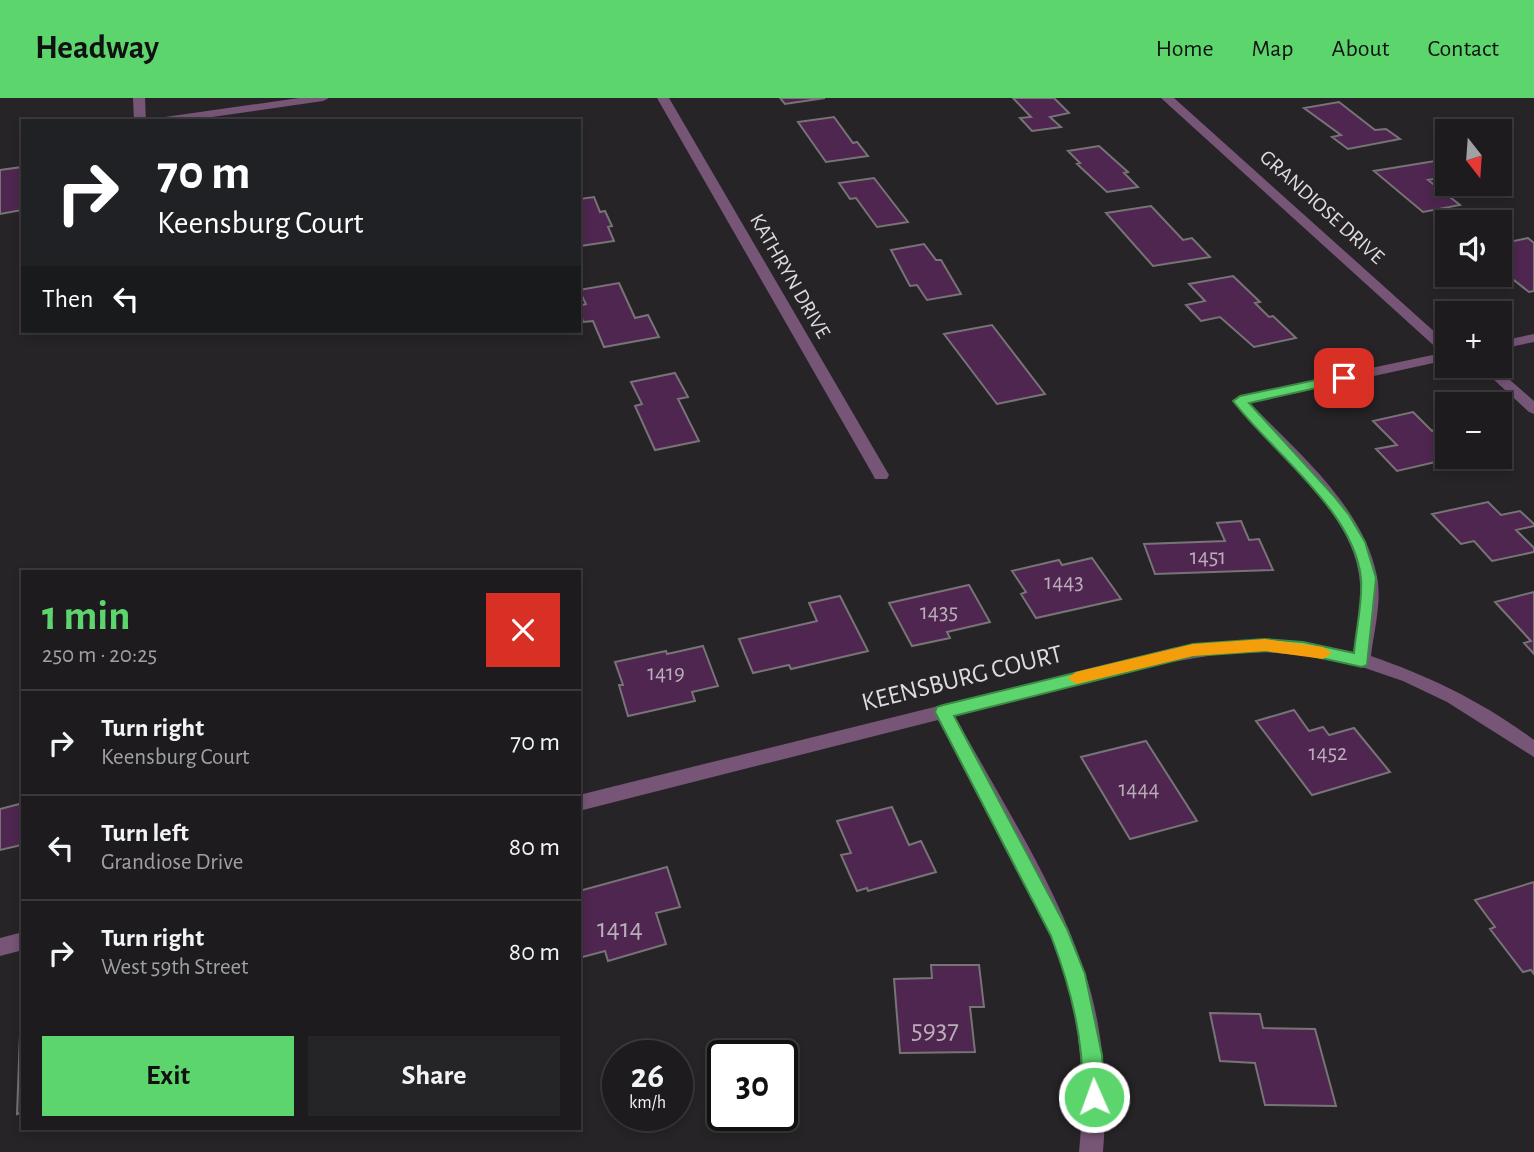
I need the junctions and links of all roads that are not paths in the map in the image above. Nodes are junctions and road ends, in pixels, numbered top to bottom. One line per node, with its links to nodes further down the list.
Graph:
1 (139, 98): 5 (street)
2 (323, 98): 6 (street)
3 (663, 98): 13 (street, KATHRYN DRIVE)
4 (1167, 98): 8 (street, GRANDIOSE DRIVE)
5 (140, 119)
6 (173, 119)
7 (1534, 338): 9 (street)
8 (1435, 339)
9 (1512, 343)
10 (1435, 359): 14 (street)
11 (1499, 378): 12 (street)
12 (1534, 409)
13 (881, 475)
14 (1362, 661): 15 (street, KEENSBURG COURT); 16 (street)
15 (943, 712): 17 (street, KEENSBURG COURT); 20 (street)
16 (1534, 750)
17 (581, 802)
18 (21, 942): 19 (street)
19 (0, 947)
20 (1091, 1152)

